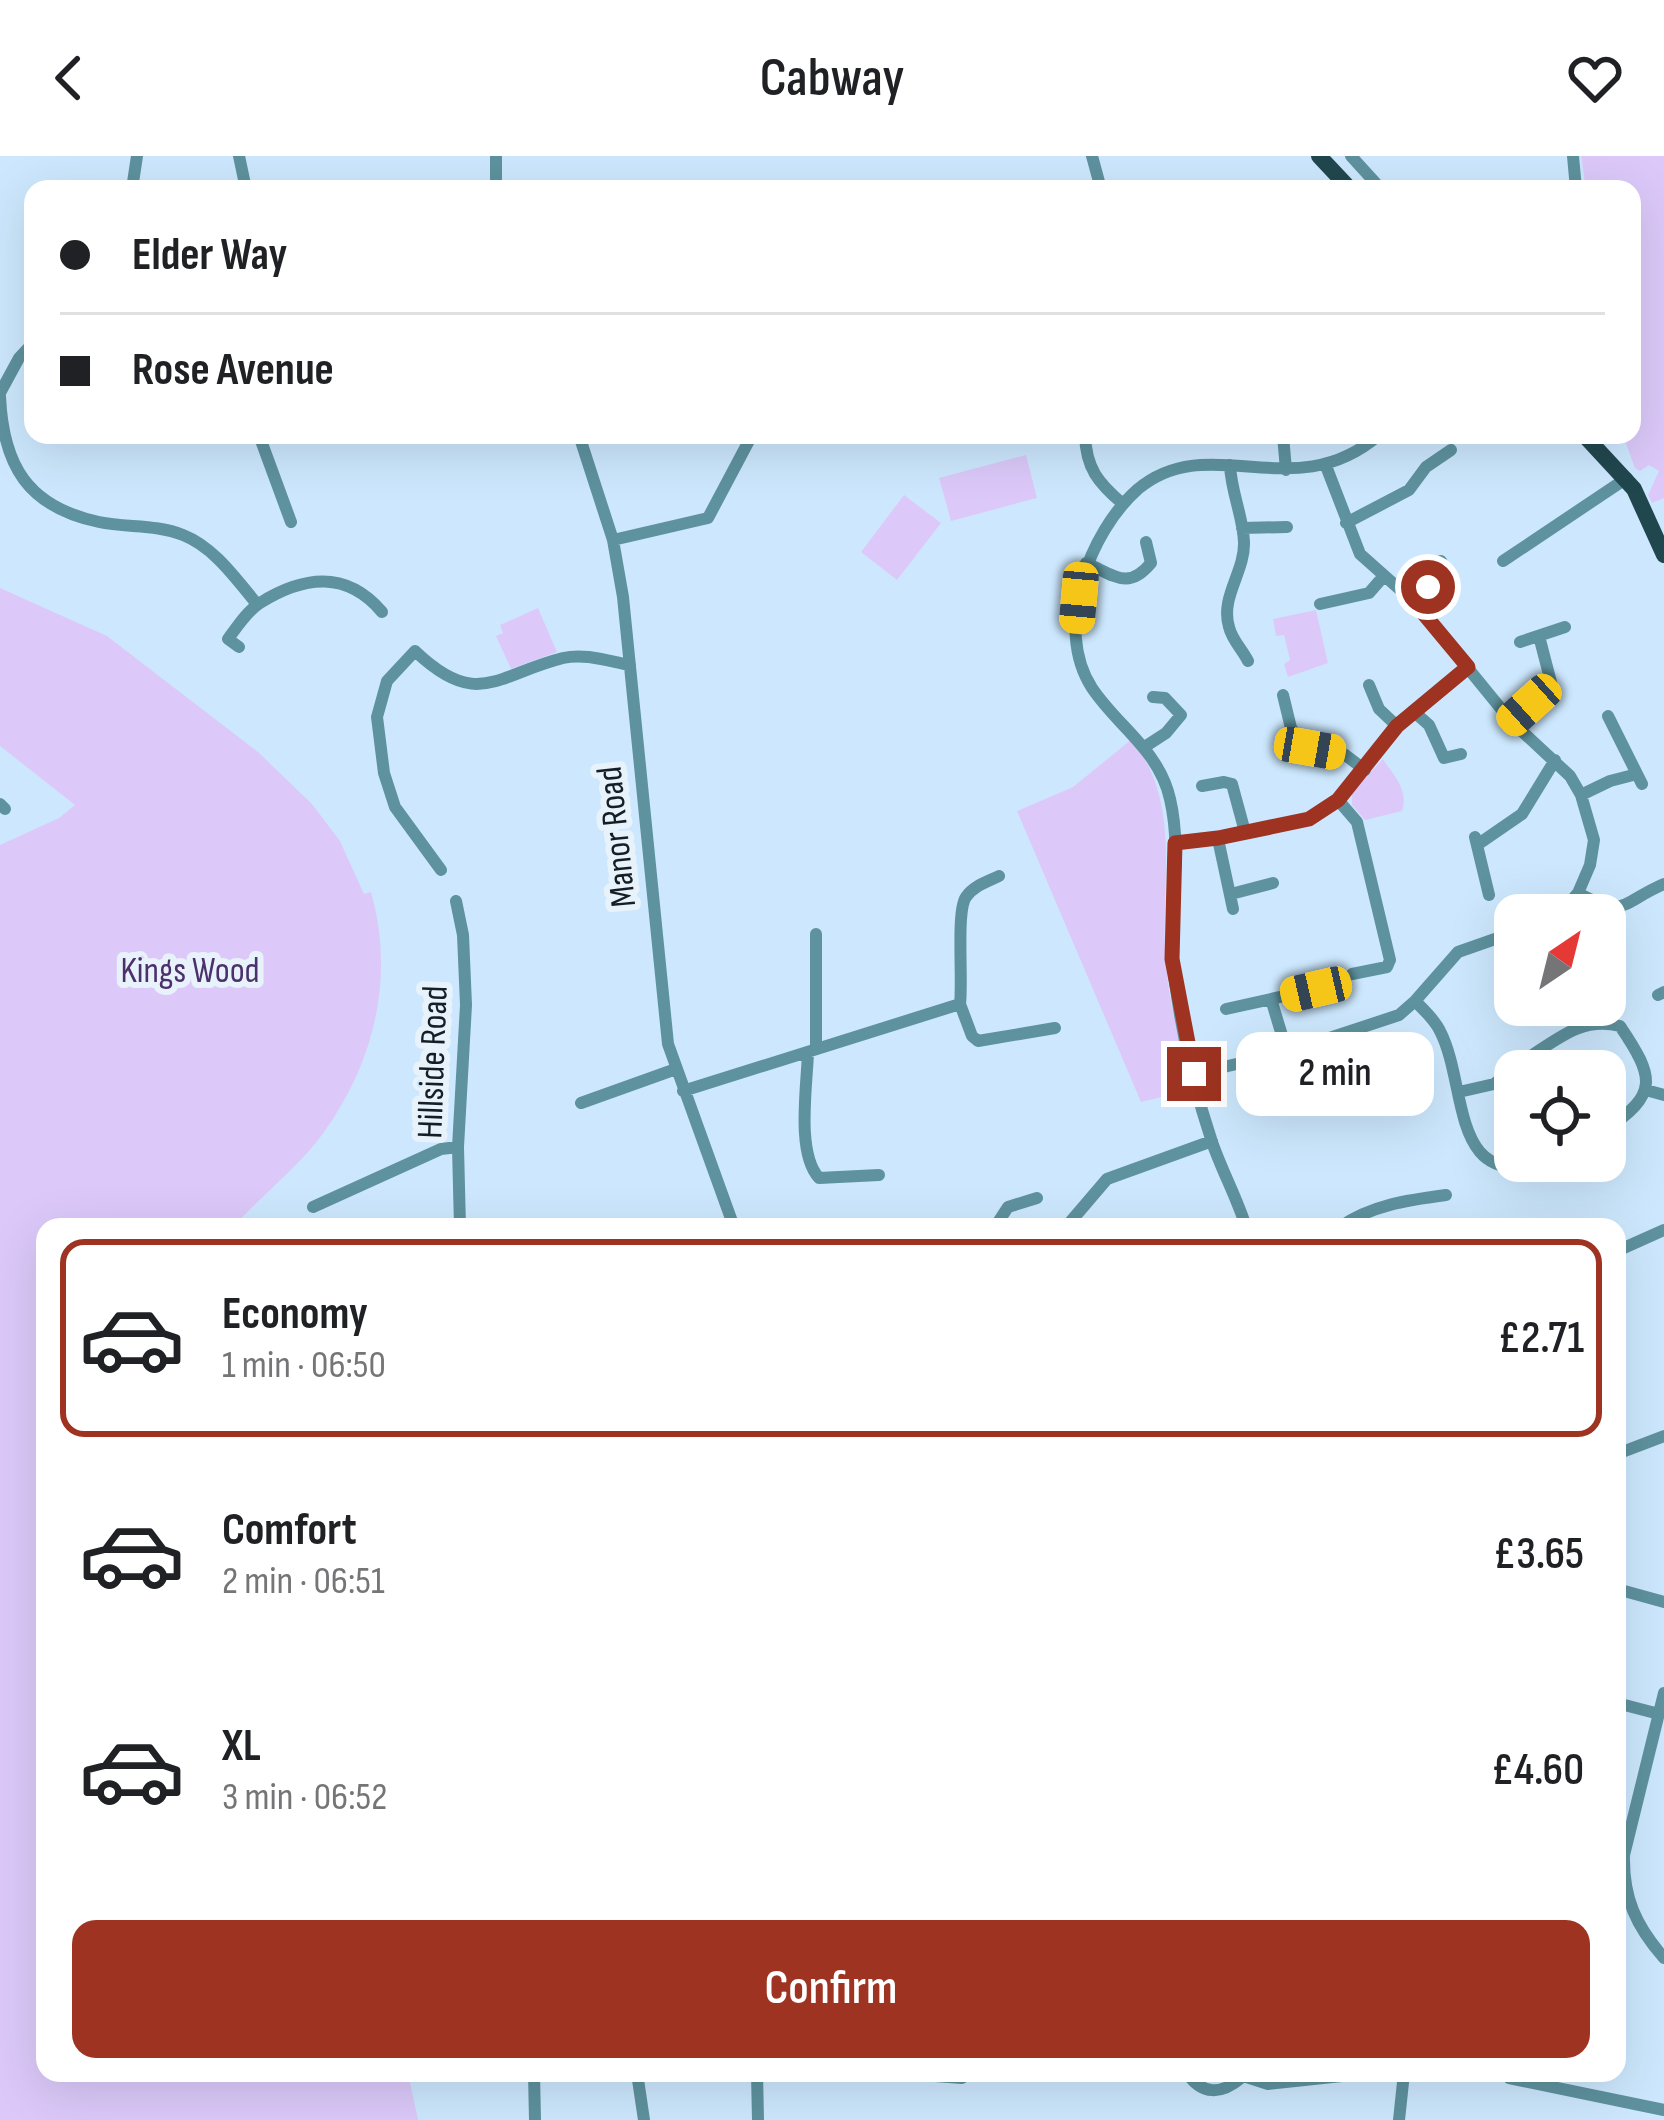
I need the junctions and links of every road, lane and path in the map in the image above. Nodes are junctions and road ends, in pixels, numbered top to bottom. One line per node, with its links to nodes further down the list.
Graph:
1 (1351, 156): 2 (street)
2 (1373, 180)
3 (24, 353): 4 (street)
4 (0, 394): 30 (street)
5 (262, 444): 18 (street)
6 (582, 444): 22 (street, Manor Road)
7 (747, 444): 22 (street)
8 (1085, 444): 17 (street)
9 (1283, 444): 15 (street)
10 (1369, 444): 14 (street)
11 (1593, 444): 16 (main road)
12 (1451, 450): 19 (street)
13 (1230, 465): 15 (street); 17 (street); 21 (street)
14 (1326, 466): 15 (street); 19 (street)
15 (1286, 470)
16 (1627, 478): 24 (main road); 25 (street)
17 (1123, 504): 26 (street)
18 (291, 522)
19 (1346, 524): 28 (street)
20 (1287, 527): 21 (street)
21 (1242, 528): 37 (street)
22 (613, 540): 38 (street, Manor Road)
23 (1146, 542): 26 (street)
24 (1664, 555)
25 (1503, 561)
26 (1086, 563): 47 (street)
27 (1447, 572): 29 (street)
28 (1383, 578): 29 (street); 31 (street)
29 (1414, 602): 39 (street)
30 (257, 604): 32 (street); 36 (street)
31 (1321, 604)
32 (382, 612)
33 (1565, 627): 34 (street)
34 (1539, 636): 35 (street); 45 (street)
35 (1520, 642)
36 (238, 647)
37 (1248, 661)
38 (630, 665): 57 (street); 76 (street, Manor Road)
39 (1468, 667): 43 (street); 45 (street)
40 (1369, 685): 46 (street)
41 (1283, 695): 50 (street)
42 (1153, 698): 47 (street)
43 (1413, 711): 46 (street); 48 (street)
44 (1608, 716): 52 (street)
45 (1511, 721): 49 (street)
46 (1397, 726): 50 (street)
47 (1146, 746): 56 (street)
48 (1461, 754)
49 (1555, 760): 52 (street); 62 (street)
50 (1365, 770): 53 (street)
51 (1202, 787): 54 (street)
52 (1581, 794): 61 (street)
53 (1338, 800): 54 (street); 66 (street)
54 (1245, 832): 55 (street)
55 (1218, 838): 56 (street); 59 (street)
56 (1175, 843): 77 (street)
57 (441, 870)
58 (998, 876): 70 (street)
59 (1274, 883)
60 (1664, 884): 61 (street)
61 (1578, 893)
62 (1489, 895)
63 (456, 901): 86 (street, Hillside Road)
64 (816, 934): 73 (street)
65 (1494, 939): 69 (street)
66 (1352, 974)
67 (1316, 989): 68 (street)
68 (1271, 999): 71 (street); 75 (street)
69 (1415, 1001): 75 (street); 81 (street)
70 (960, 1004): 72 (street); 73 (street)
71 (1226, 1010)
72 (1055, 1028)
73 (812, 1050): 80 (street); 88 (street)
74 (1540, 1050): 79 (street)
75 (1287, 1052): 77 (street)
76 (676, 1069): 80 (street, Manor Road); 83 (street)
77 (1194, 1074): 85 (street)
78 (1494, 1084): 81 (street)
79 (1646, 1090): 82 (street); 84 (street)
80 (683, 1091): 93 (street, Manor Road)
81 (1459, 1092): 87 (street)
82 (1664, 1095)
83 (581, 1103)
84 (1626, 1115)
85 (1212, 1141): 95 (street); 96 (street)
86 (458, 1148): 91 (street); 92 (street, Hillside Road)
87 (1494, 1160)
88 (879, 1175)
89 (1446, 1195): 97 (street)
90 (1037, 1198): 94 (street)
91 (313, 1207)
92 (458, 1218)
93 (731, 1218)
94 (1001, 1218)
95 (1074, 1218)
96 (1242, 1218)
97 (1354, 1218)
98 (1664, 1230): 99 (street)
99 (1626, 1247)
100 (1664, 1436): 101 (street)
101 (1626, 1451)
102 (1626, 1591): 103 (street)
103 (1664, 1602)
104 (1664, 1693): 106 (street)
105 (1626, 1705): 106 (street)
106 (1659, 1714): 108 (street)
107 (1626, 1818): 108 (street)
108 (1632, 1820): 109 (street)
109 (1626, 1846)
110 (1626, 1875): 111 (street)
111 (1664, 1958)
112 (535, 2082): 120 (street)
113 (639, 2082): 121 (street)
114 (757, 2082): 122 (street)
115 (1195, 2082): 116 (street)
116 (1233, 2082)
117 (1403, 2082): 123 (street)
118 (1528, 2082): 119 (street)
119 (1664, 2110)
120 (535, 2120)
121 (644, 2120)
122 (758, 2120)
123 (1399, 2120)

